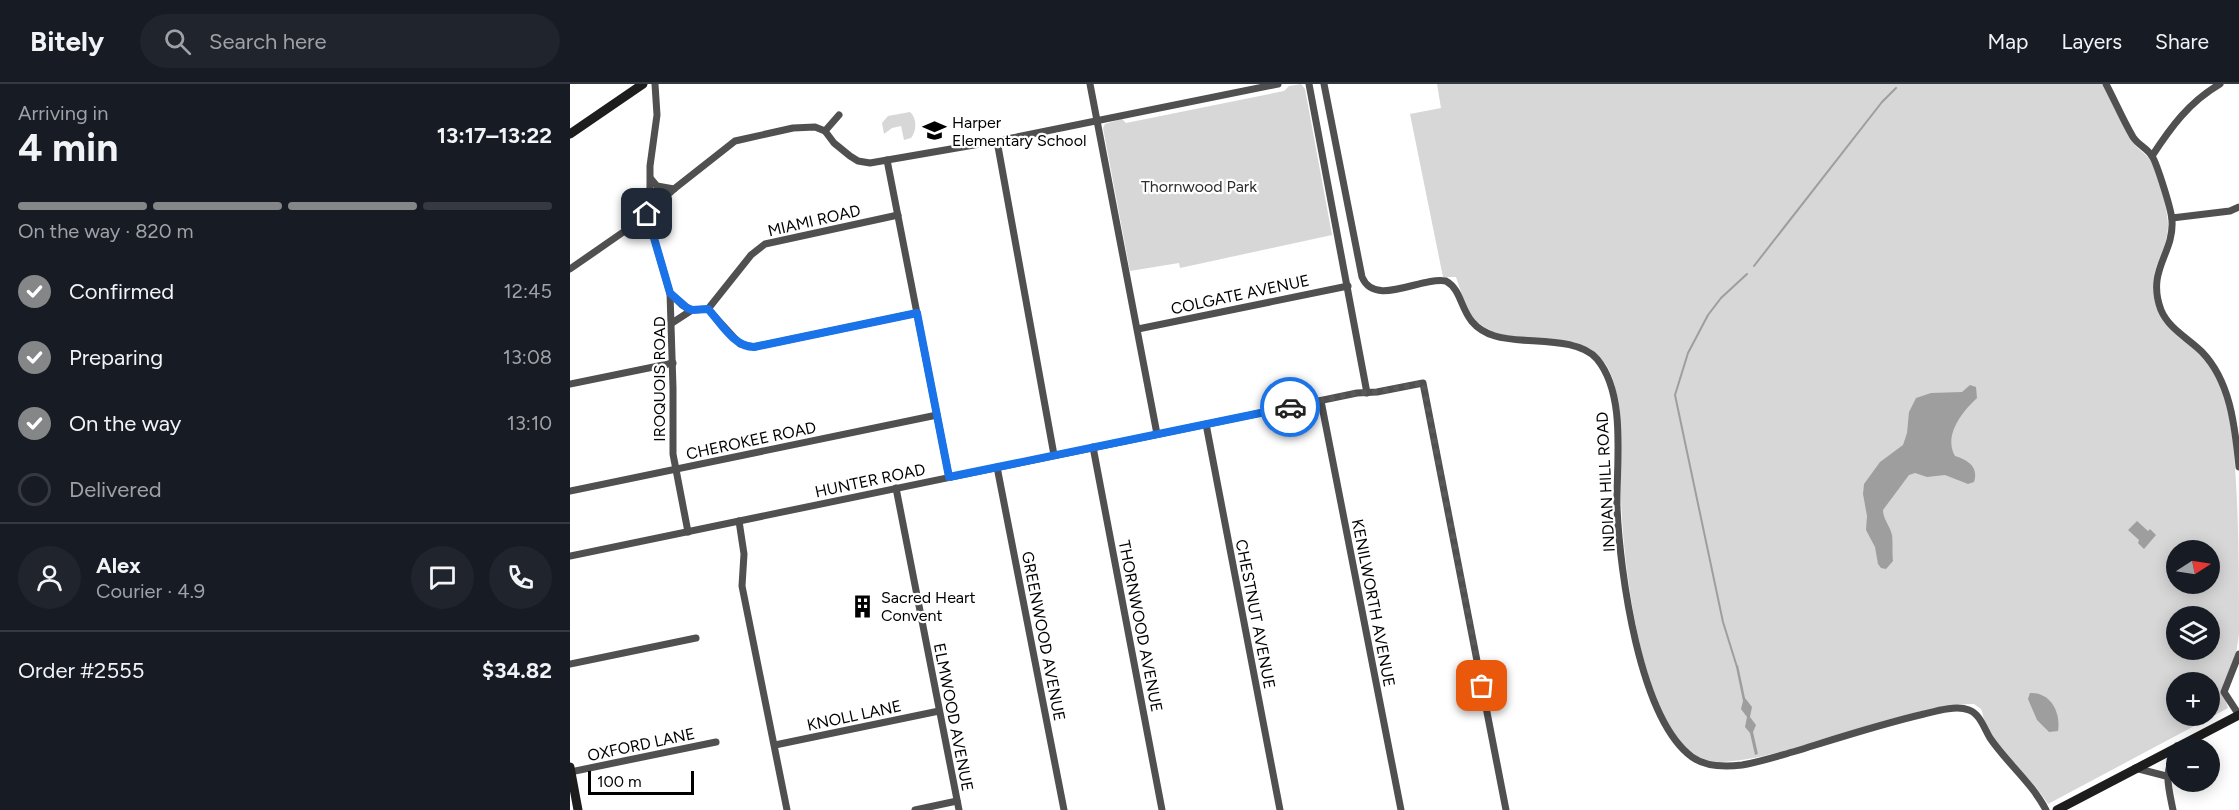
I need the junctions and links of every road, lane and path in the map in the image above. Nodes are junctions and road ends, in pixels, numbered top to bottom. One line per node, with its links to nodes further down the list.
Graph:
1 (643, 84): 12 (street)
2 (655, 84): 16 (street, IROQUOIS ROAD)
3 (1090, 84): 10 (street)
4 (1278, 84): 10 (street)
5 (1309, 84): 23 (street)
6 (1324, 84): 73 (street, INDIAN HILL ROAD)
7 (2106, 84): 14 (street)
8 (2220, 84): 14 (street)
9 (838, 115): 11 (street)
10 (1097, 120): 13 (street); 29 (street)
11 (825, 131): 15 (street); 17 (street)
12 (570, 134)
13 (996, 141): 15 (street); 39 (street)
14 (2152, 156): 21 (street)
15 (887, 160): 20 (street)
16 (650, 176): 17 (street); 19 (street, IROQUOIS ROAD)
17 (674, 189): 19 (street)
18 (2239, 207): 21 (street)
19 (647, 214): 22 (street); 24 (street, IROQUOIS ROAD)
20 (898, 215): 25 (street, MIAMI ROAD); 27 (street)
21 (2172, 218): 37 (street)
22 (570, 269)
23 (1348, 286): 29 (street, COLGATE AVENUE); 32 (street)
24 (670, 293): 26 (street); 28 (street, IROQUOIS ROAD)
25 (708, 309): 26 (street); 27 (street)
26 (692, 310): 28 (street)
27 (917, 313): 34 (street)
28 (672, 322): 30 (street, IROQUOIS ROAD)
29 (1138, 329): 36 (street)
30 (673, 363): 31 (street); 42 (street, IROQUOIS ROAD)
31 (570, 384)
32 (1367, 393): 33 (street, HUNTER ROAD); 72 (street, HUNTER ROAD)
33 (1321, 401): 35 (street, HUNTER ROAD); 71 (street, KENILWORTH AVENUE)
34 (937, 416): 42 (street, CHEROKEE ROAD); 43 (street)
35 (1206, 424): 36 (street, HUNTER ROAD); 70 (street, CHESTNUT AVENUE)
36 (1157, 434): 38 (street, HUNTER ROAD)
37 (2237, 437): 41 (street)
38 (1093, 447): 39 (street, HUNTER ROAD); 69 (street, THORNWOOD AVENUE)
39 (1054, 455): 40 (street, HUNTER ROAD)
40 (997, 467): 43 (street, HUNTER ROAD); 68 (street, GREENWOOD AVENUE)
41 (2239, 467)
42 (675, 470): 45 (street, CHEROKEE ROAD); 47 (street, IROQUOIS ROAD)
43 (949, 477): 44 (street, HUNTER ROAD)
44 (896, 488): 46 (street, HUNTER ROAD); 52 (street, ELMWOOD AVENUE)
45 (570, 491)
46 (739, 521): 47 (street, HUNTER ROAD); 56 (street)
47 (688, 532): 48 (street, HUNTER ROAD)
48 (570, 556)
49 (696, 638): 51 (street)
50 (2239, 654): 53 (street)
51 (570, 664)
52 (939, 711): 56 (street, KNOLL LANE); 62 (street, ELMWOOD AVENUE)
53 (2239, 715): 54 (street)
54 (2193, 738)
55 (716, 742): 59 (street, OXFORD LANE)
56 (775, 745): 65 (street)
57 (2166, 752): 58 (street)
58 (2135, 768): 60 (street); 63 (street)
59 (570, 770): 64 (street)
60 (2166, 776)
61 (2169, 792): 75 (street)
62 (957, 801): 66 (street); 67 (street, ELMWOOD AVENUE)
63 (2068, 806): 74 (street)
64 (578, 810)
65 (787, 810)
66 (915, 810)
67 (959, 810)
68 (1064, 810)
69 (1162, 810)
70 (1280, 810)
71 (1401, 810)
72 (1506, 810)
73 (2046, 810)
74 (2057, 810)
75 (2173, 810)

